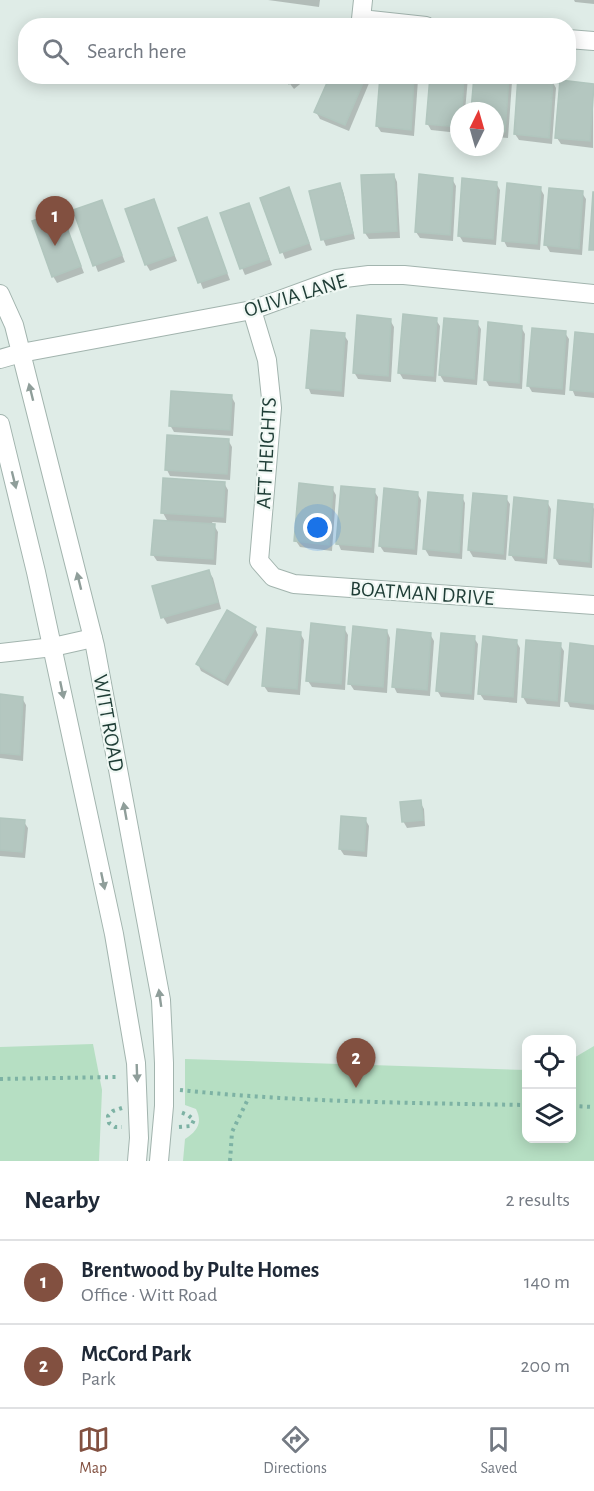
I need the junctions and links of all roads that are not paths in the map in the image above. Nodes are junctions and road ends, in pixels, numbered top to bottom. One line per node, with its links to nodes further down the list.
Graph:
1 (363, 0): 2 (street)
2 (361, 18)
3 (576, 40): 4 (street)
4 (594, 41)
5 (0, 294): 8 (street, WITT ROAD)
6 (594, 294): 7 (street, OLIVIA LANE)
7 (252, 310): 8 (street, OLIVIA LANE); 11 (street, AFT HEIGHTS)
8 (21, 353): 9 (street, OLIVIA LANE); 13 (street, WITT ROAD, one-way to 8)
9 (0, 359)
10 (0, 424): 14 (street, WITT ROAD, one-way to 14)
11 (259, 561): 12 (street, BOATMAN DRIVE)
12 (594, 605)
13 (93, 638): 14 (street); 17 (street, WITT ROAD, one-way to 13)
14 (53, 647): 15 (street); 16 (street, WITT ROAD, one-way to 16)
15 (0, 653)
16 (137, 1161)
17 (159, 1161)

